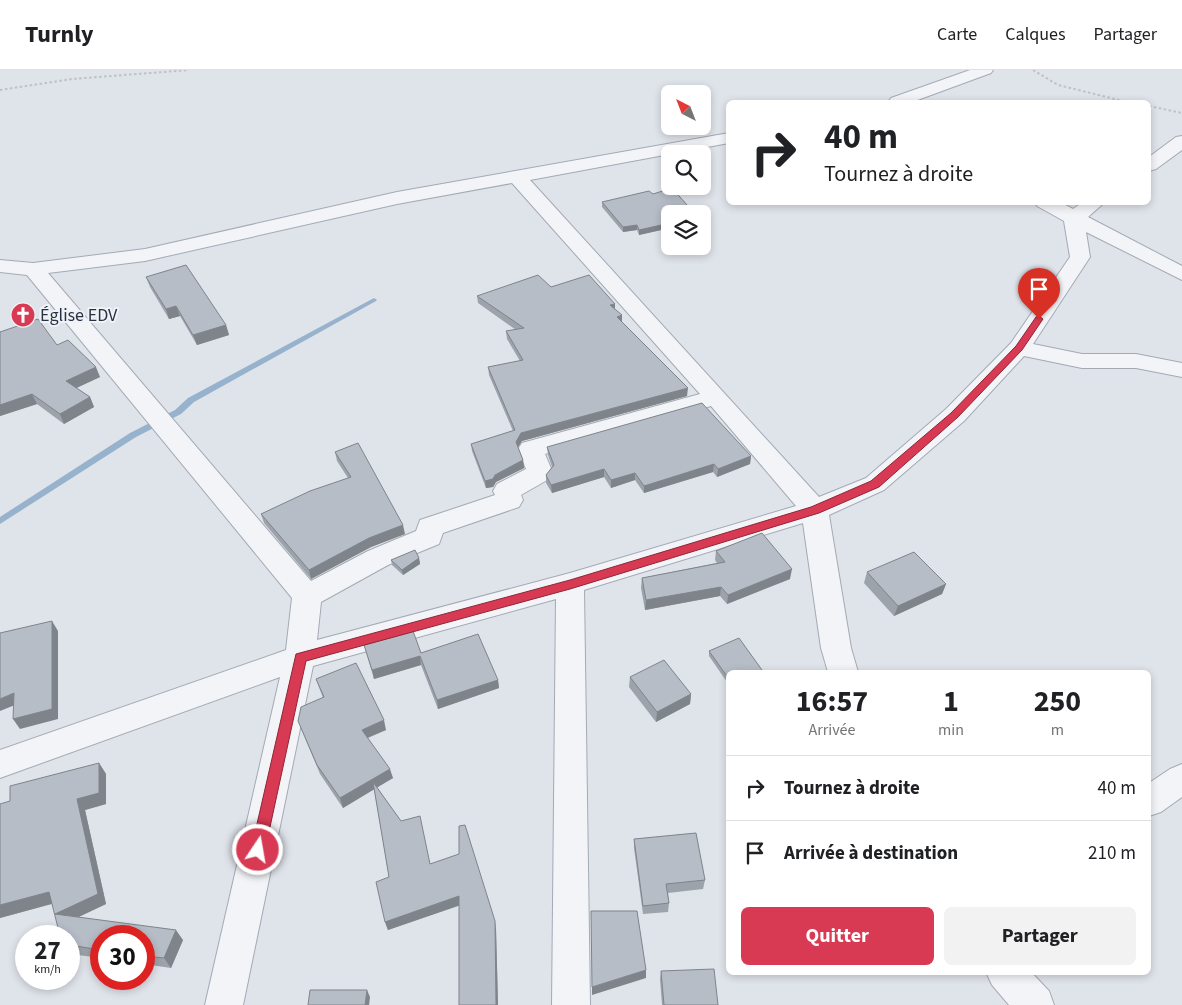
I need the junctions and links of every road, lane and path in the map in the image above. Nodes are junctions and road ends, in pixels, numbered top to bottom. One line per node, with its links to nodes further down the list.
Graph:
1 (189, 70): 4 (path)
2 (985, 70): 5 (street)
3 (1033, 70): 6 (path)
4 (0, 90)
5 (902, 100)
6 (1118, 100)
7 (1151, 106): 8 (path)
8 (1182, 113)
9 (726, 139): 12 (street)
10 (1182, 141): 11 (street)
11 (1151, 164)
12 (518, 178): 17 (street); 21 (street)
13 (1050, 205): 15 (street)
14 (1092, 205): 15 (street)
15 (1074, 218): 18 (street); 19 (street)
16 (0, 266): 17 (street)
17 (33, 270): 24 (street)
18 (1177, 273)
19 (1019, 348): 20 (street); 22 (street)
20 (1182, 370)
21 (716, 397): 22 (street); 24 (street)
22 (815, 510): 23 (street); 26 (street)
23 (570, 584): 25 (street); 32 (street)
24 (307, 596): 25 (street)
25 (300, 657): 27 (street); 31 (street)
26 (842, 670)
27 (0, 764)
28 (1182, 779): 29 (street)
29 (1151, 800)
30 (1008, 975): 33 (street)
31 (224, 1005)
32 (571, 1005)
33 (1035, 1005)

